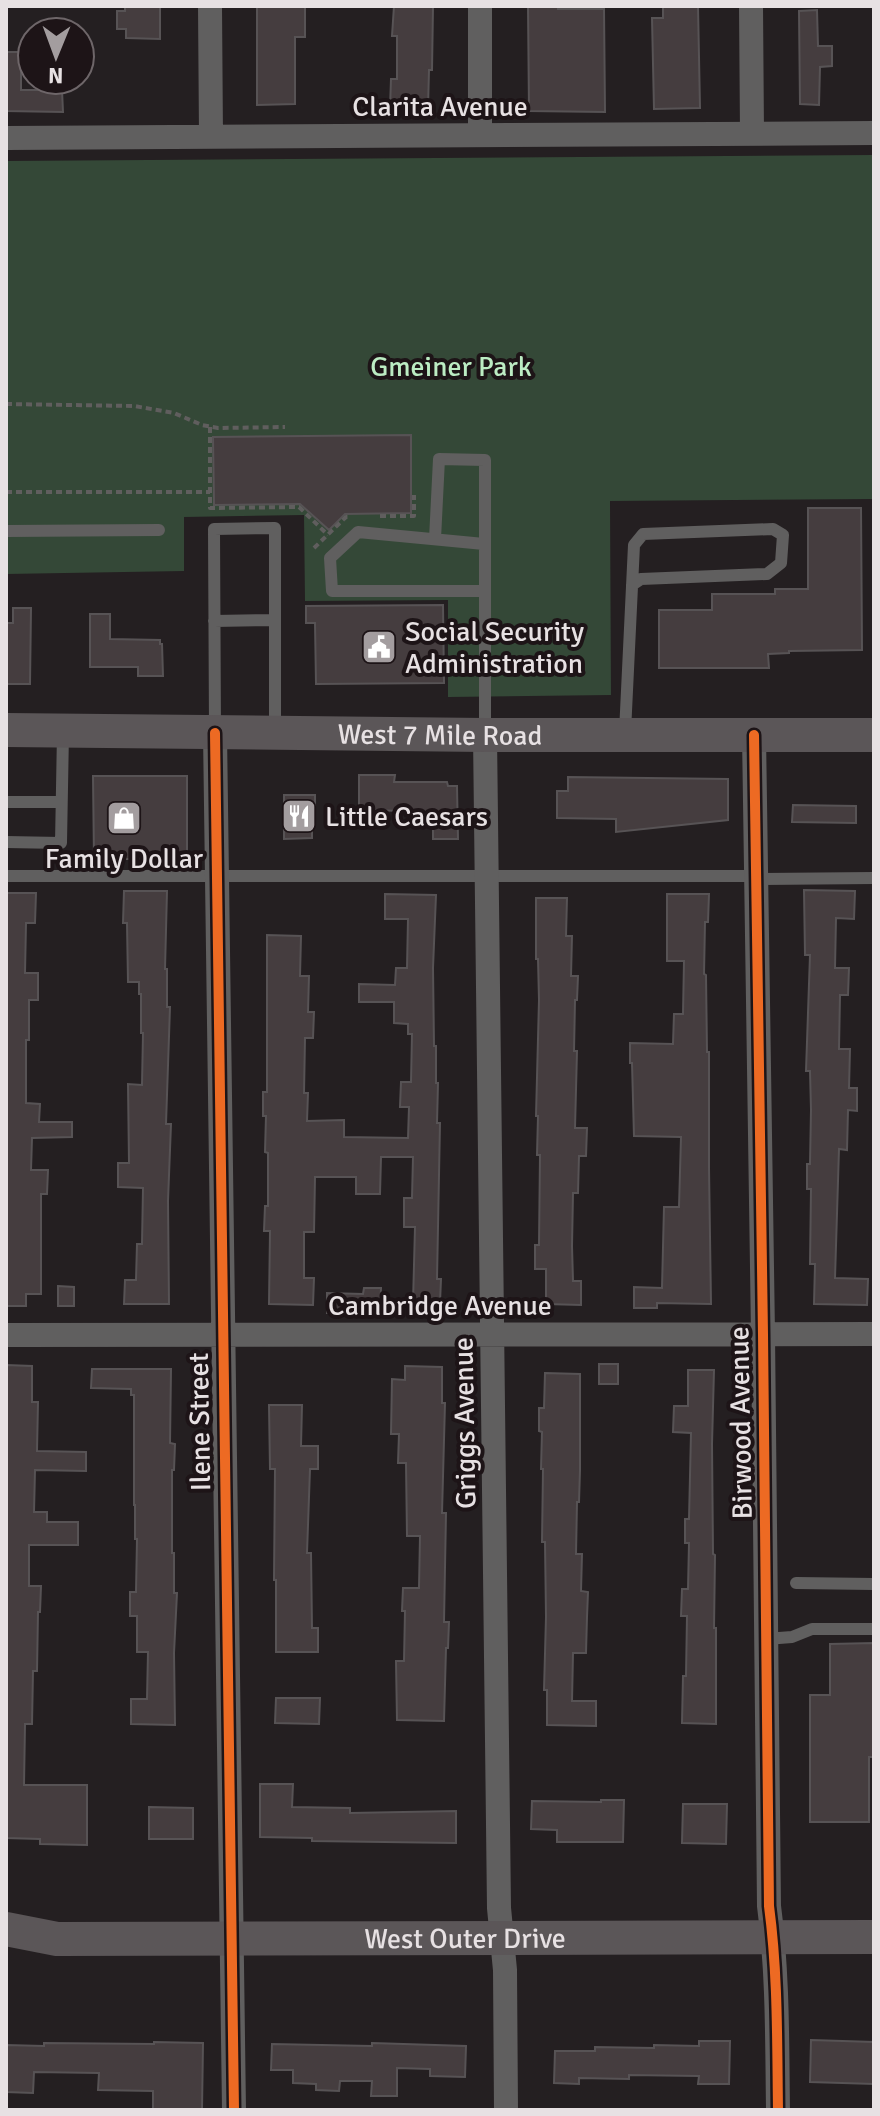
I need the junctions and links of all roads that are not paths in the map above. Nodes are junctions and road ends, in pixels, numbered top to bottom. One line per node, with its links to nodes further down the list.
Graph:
1 (210, 6): 7 (street)
2 (480, 6): 6 (street)
3 (751, 6): 4 (street)
4 (752, 133): 5 (street, Clarita Avenue); 6 (street, Clarita Avenue)
5 (874, 133)
6 (480, 135): 7 (street, Clarita Avenue)
7 (211, 137): 8 (street, Clarita Avenue)
8 (6, 138)
9 (159, 530): 10 (lane)
10 (6, 531)
11 (435, 539): 12 (lane); 12 (lane); 14 (lane)
12 (484, 544): 14 (lane)
13 (632, 585): 13 (lane); 22 (lane)
14 (484, 591): 21 (lane)
15 (275, 620): 16 (lane); 16 (lane); 20 (lane)
16 (214, 621): 19 (lane)
17 (6, 730): 18 (main road, West 7 Mile Road)
18 (63, 731): 19 (main road, West 7 Mile Road); 26 (lane)
19 (215, 733): 20 (main road, West 7 Mile Road); 29 (street, Ilene Street)
20 (275, 733): 21 (main road, West 7 Mile Road)
21 (485, 735): 22 (main road, West 7 Mile Road); 30 (street, Griggs Avenue)
22 (624, 735): 23 (main road, West 7 Mile Road)
23 (754, 735): 24 (main road, West 7 Mile Road); 31 (street, Birwood Avenue)
24 (874, 735)
25 (6, 802): 26 (lane)
26 (61, 802): 27 (lane)
27 (6, 842)
28 (6, 876): 29 (lane)
29 (217, 876): 30 (lane); 37 (street, Ilene Street)
30 (487, 876): 31 (lane); 33 (street, Griggs Avenue)
31 (756, 877): 32 (lane); 34 (street, Birwood Avenue)
32 (874, 878)
33 (493, 1334): 34 (street, Cambridge Avenue); 37 (street, Cambridge Avenue); 46 (street, Griggs Avenue)
34 (763, 1334): 35 (street, Cambridge Avenue); 41 (street, Birwood Avenue)
35 (874, 1334)
36 (6, 1335): 37 (street, Cambridge Avenue)
37 (222, 1335): 47 (street, Ilene Street)
38 (796, 1583): 39 (lane)
39 (874, 1584)
40 (874, 1629): 41 (lane)
41 (766, 1639): 44 (street, Birwood Avenue)
42 (6, 1929): 45 (main road, West Outer Drive)
43 (874, 1937): 44 (main road, West Outer Drive)
44 (773, 1938): 46 (main road, West Outer Drive); 51 (street, Birwood Avenue)
45 (57, 1939): 47 (main road, West Outer Drive); 48 (main road, West Outer Drive)
46 (502, 1939): 47 (main road, West Outer Drive); 50 (street, Griggs Avenue)
47 (231, 1940): 49 (street, Ilene Street)
48 (6, 1950)
49 (234, 2110)
50 (506, 2110)
51 (778, 2110)

